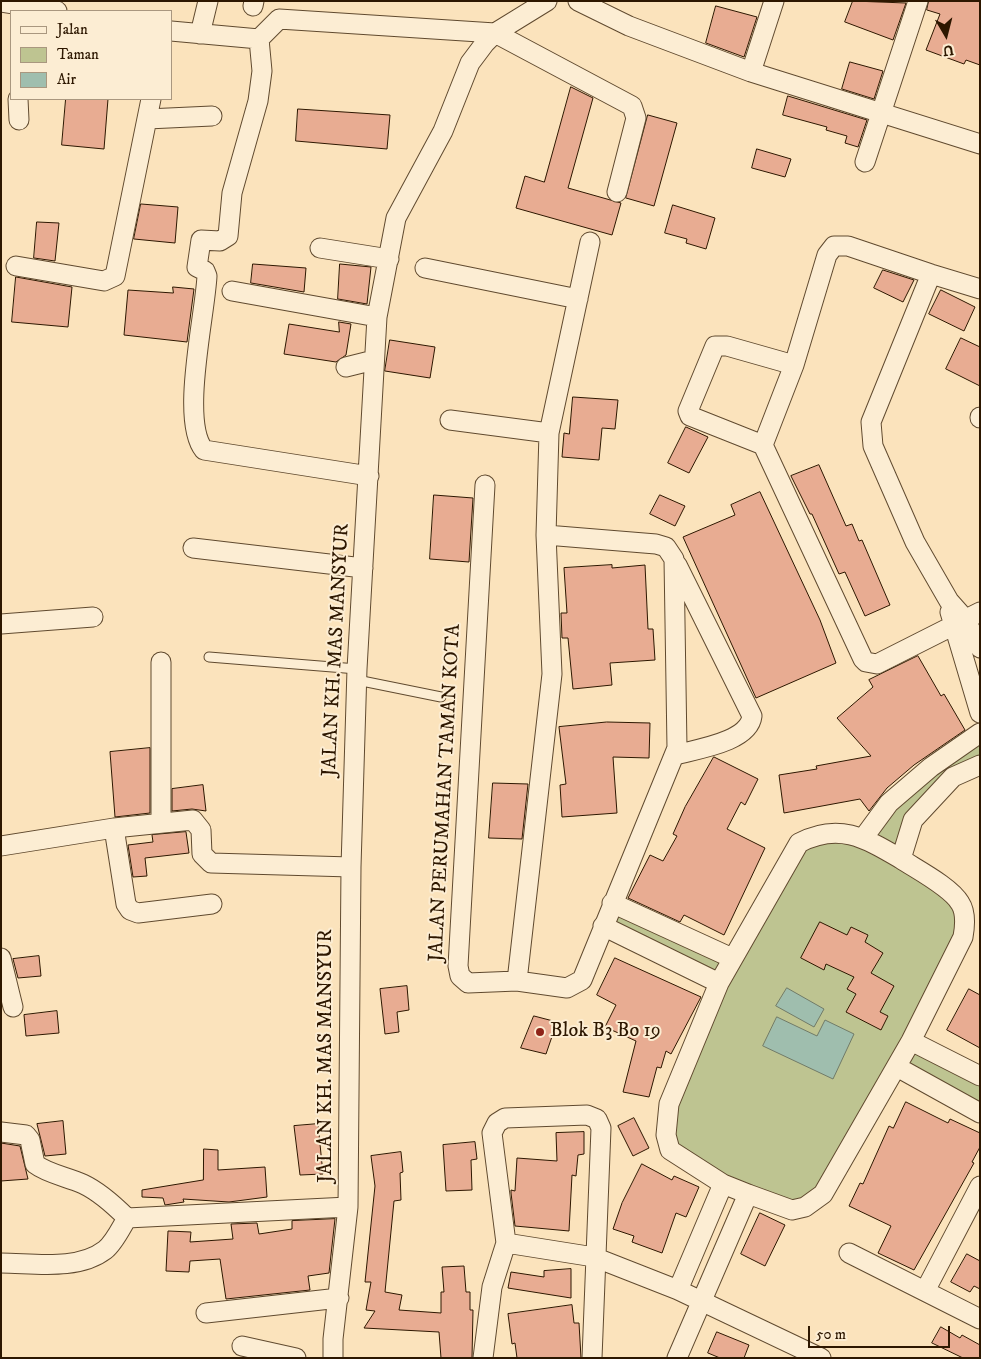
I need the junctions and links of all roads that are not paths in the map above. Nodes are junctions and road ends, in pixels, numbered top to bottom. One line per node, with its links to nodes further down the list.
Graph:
1 (208, 1): 10 (street)
2 (546, 1): 9 (street, JALAN KH. MAS MANSYUR)
3 (578, 1): 12 (street)
4 (774, 1): 12 (street)
5 (918, 1): 15 (street)
6 (19, 5): 7 (street)
7 (51, 10)
8 (172, 31): 10 (street)
9 (495, 33): 11 (street); 21 (street); 24 (street, JALAN KH. MAS MANSYUR)
10 (200, 34): 11 (street)
11 (259, 39): 38 (street)
12 (751, 72): 15 (street)
13 (18, 100): 18 (street)
14 (151, 100): 17 (street)
15 (882, 113): 19 (street); 20 (street)
16 (212, 116): 17 (street)
17 (147, 119): 25 (street)
18 (19, 120)
19 (980, 144)
20 (865, 162)
21 (617, 192)
22 (590, 242): 30 (street)
23 (320, 248): 24 (street)
24 (389, 259): 31 (street, JALAN KH. MAS MANSYUR)
25 (16, 266)
26 (425, 268): 30 (street)
27 (931, 274): 28 (street); 33 (street); 45 (street)
28 (980, 288)
29 (232, 291): 31 (street)
30 (578, 299): 36 (street)
31 (377, 317): 32 (street, JALAN KH. MAS MANSYUR)
32 (374, 360): 34 (street); 38 (street, JALAN KH. MAS MANSYUR)
33 (794, 365): 37 (street); 37 (street)
34 (346, 367)
35 (450, 420): 36 (street)
36 (549, 433): 40 (street)
37 (763, 445): 45 (street)
38 (369, 476): 43 (street, JALAN KH. MAS MANSYUR)
39 (485, 485): 67 (street, JALAN PERUMAHAN TAMAN KOTA)
40 (546, 535): 42 (street); 67 (street)
41 (193, 548): 43 (street)
42 (674, 559): 54 (street, JALAN PERUMAHAN TAMAN KOTA); 54 (street)
43 (363, 568): 50 (street, JALAN KH. MAS MANSYUR)
44 (93, 617): 46 (street)
45 (966, 618): 47 (street); 52 (street)
46 (1, 624)
47 (980, 648)
48 (209, 657): 50 (lane)
49 (161, 662): 56 (street)
50 (357, 674): 51 (lane); 61 (street, JALAN KH. MAS MANSYUR)
51 (441, 697)
52 (980, 713)
53 (980, 733): 58 (street)
54 (675, 755): 62 (street, JALAN PERUMAHAN TAMAN KOTA)
55 (980, 765): 60 (street)
56 (161, 822): 57 (street); 61 (street)
57 (114, 828): 59 (street); 63 (street)
58 (864, 837): 60 (street); 66 (street)
59 (1, 846)
60 (901, 859): 70 (street)
61 (351, 867): 78 (street, JALAN KH. MAS MANSYUR)
62 (612, 903): 64 (street, JALAN PERUMAHAN TAMAN KOTA); 66 (street)
63 (212, 904)
64 (603, 926): 67 (street, JALAN PERUMAHAN TAMAN KOTA); 68 (street)
65 (1, 958): 69 (street)
66 (732, 958): 68 (street)
67 (517, 981)
68 (720, 983): 75 (street)
69 (13, 1007)
70 (912, 1040): 71 (street); 72 (street)
71 (897, 1066): 73 (street); 77 (street)
72 (980, 1076)
73 (980, 1113)
74 (1, 1132): 79 (street)
75 (722, 1184): 77 (street); 84 (street)
76 (980, 1186): 85 (street)
77 (748, 1194): 87 (street)
78 (348, 1207): 79 (street); 86 (street, JALAN KH. MAS MANSYUR)
79 (127, 1218): 83 (street)
80 (506, 1243): 82 (street); 82 (street); 94 (street)
81 (849, 1253): 85 (street)
82 (594, 1257): 84 (street); 95 (street)
83 (1, 1263)
84 (678, 1290): 87 (street)
85 (925, 1291): 89 (street)
86 (339, 1298): 88 (street); 93 (street, JALAN KH. MAS MANSYUR)
87 (702, 1302): 91 (street); 96 (street)
88 (206, 1313)
89 (980, 1319)
90 (242, 1346): 92 (street)
91 (814, 1356)
92 (296, 1358)
93 (333, 1358)
94 (482, 1358)
95 (592, 1358)
96 (676, 1358)

